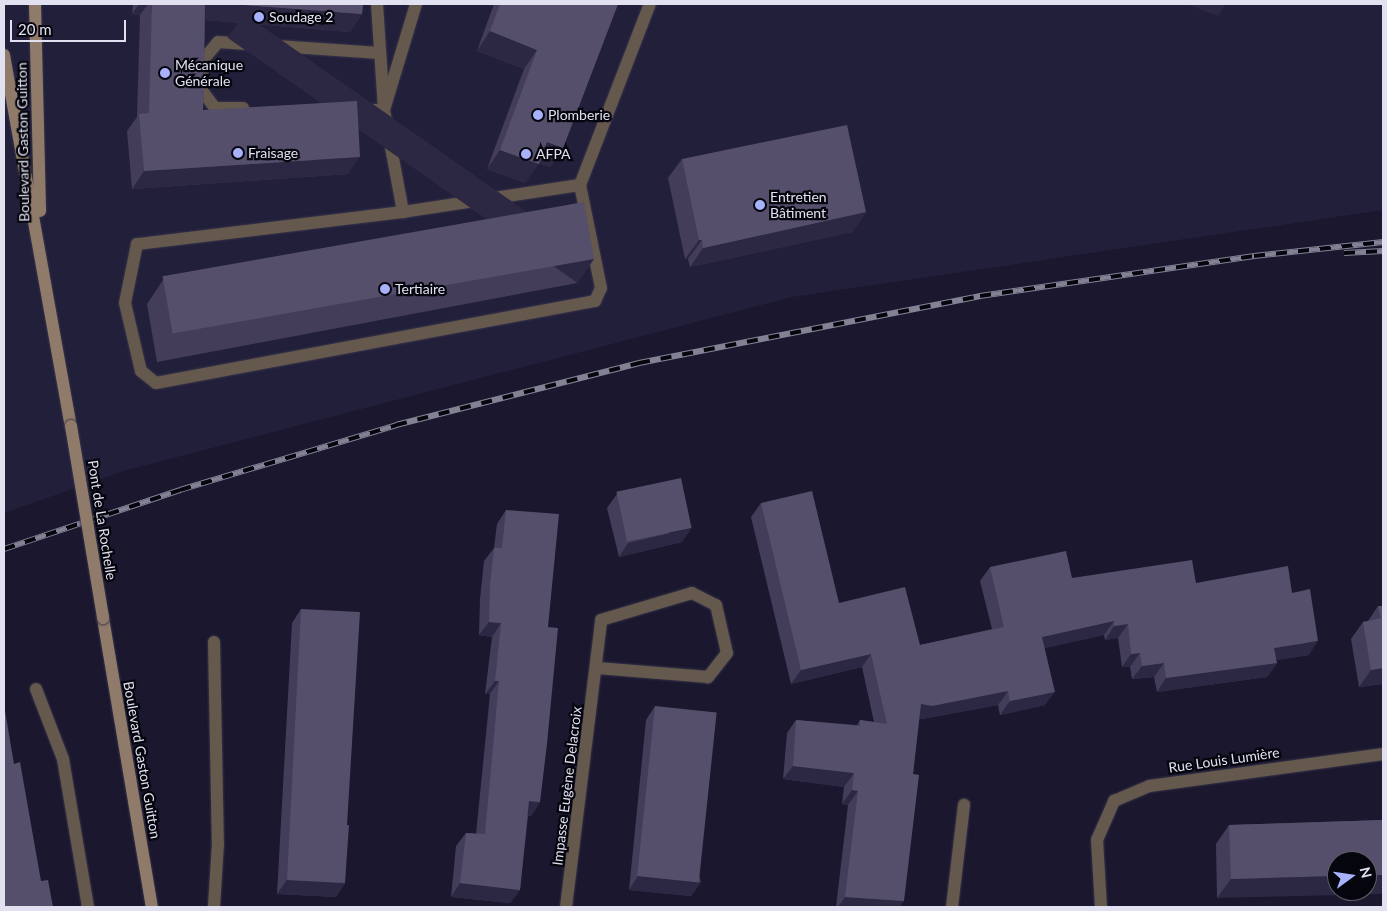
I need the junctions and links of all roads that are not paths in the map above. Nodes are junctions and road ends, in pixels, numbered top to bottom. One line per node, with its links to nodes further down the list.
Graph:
1 (35, 4): 12 (main road, Boulevard Gaston Guitton)
2 (377, 4): 5 (street)
3 (416, 4): 9 (street)
4 (650, 4): 10 (street)
5 (380, 54): 7 (street); 9 (street)
6 (4, 56): 12 (main road, Boulevard Gaston Guitton)
7 (255, 108)
8 (325, 109): 9 (street)
9 (384, 110): 11 (street)
10 (580, 185): 11 (street); 11 (street)
11 (402, 212)
12 (41, 250): 13 (main road, Boulevard Gaston Guitton)
13 (71, 426): 14 (main road, Pont de La Rochelle, bridge)
14 (103, 618): 21 (main road, Boulevard Gaston Guitton)
15 (214, 642): 22 (street)
16 (597, 668): 16 (street, Impasse Eugène Delacroix); 23 (street, Impasse Eugène Delacroix)
17 (36, 689): 20 (street)
18 (1383, 754): 25 (street, Rue Louis Lumière)
19 (964, 805): 24 (street)
20 (88, 907)
21 (152, 907)
22 (214, 907)
23 (566, 907)
24 (952, 907)
25 (1101, 907)

